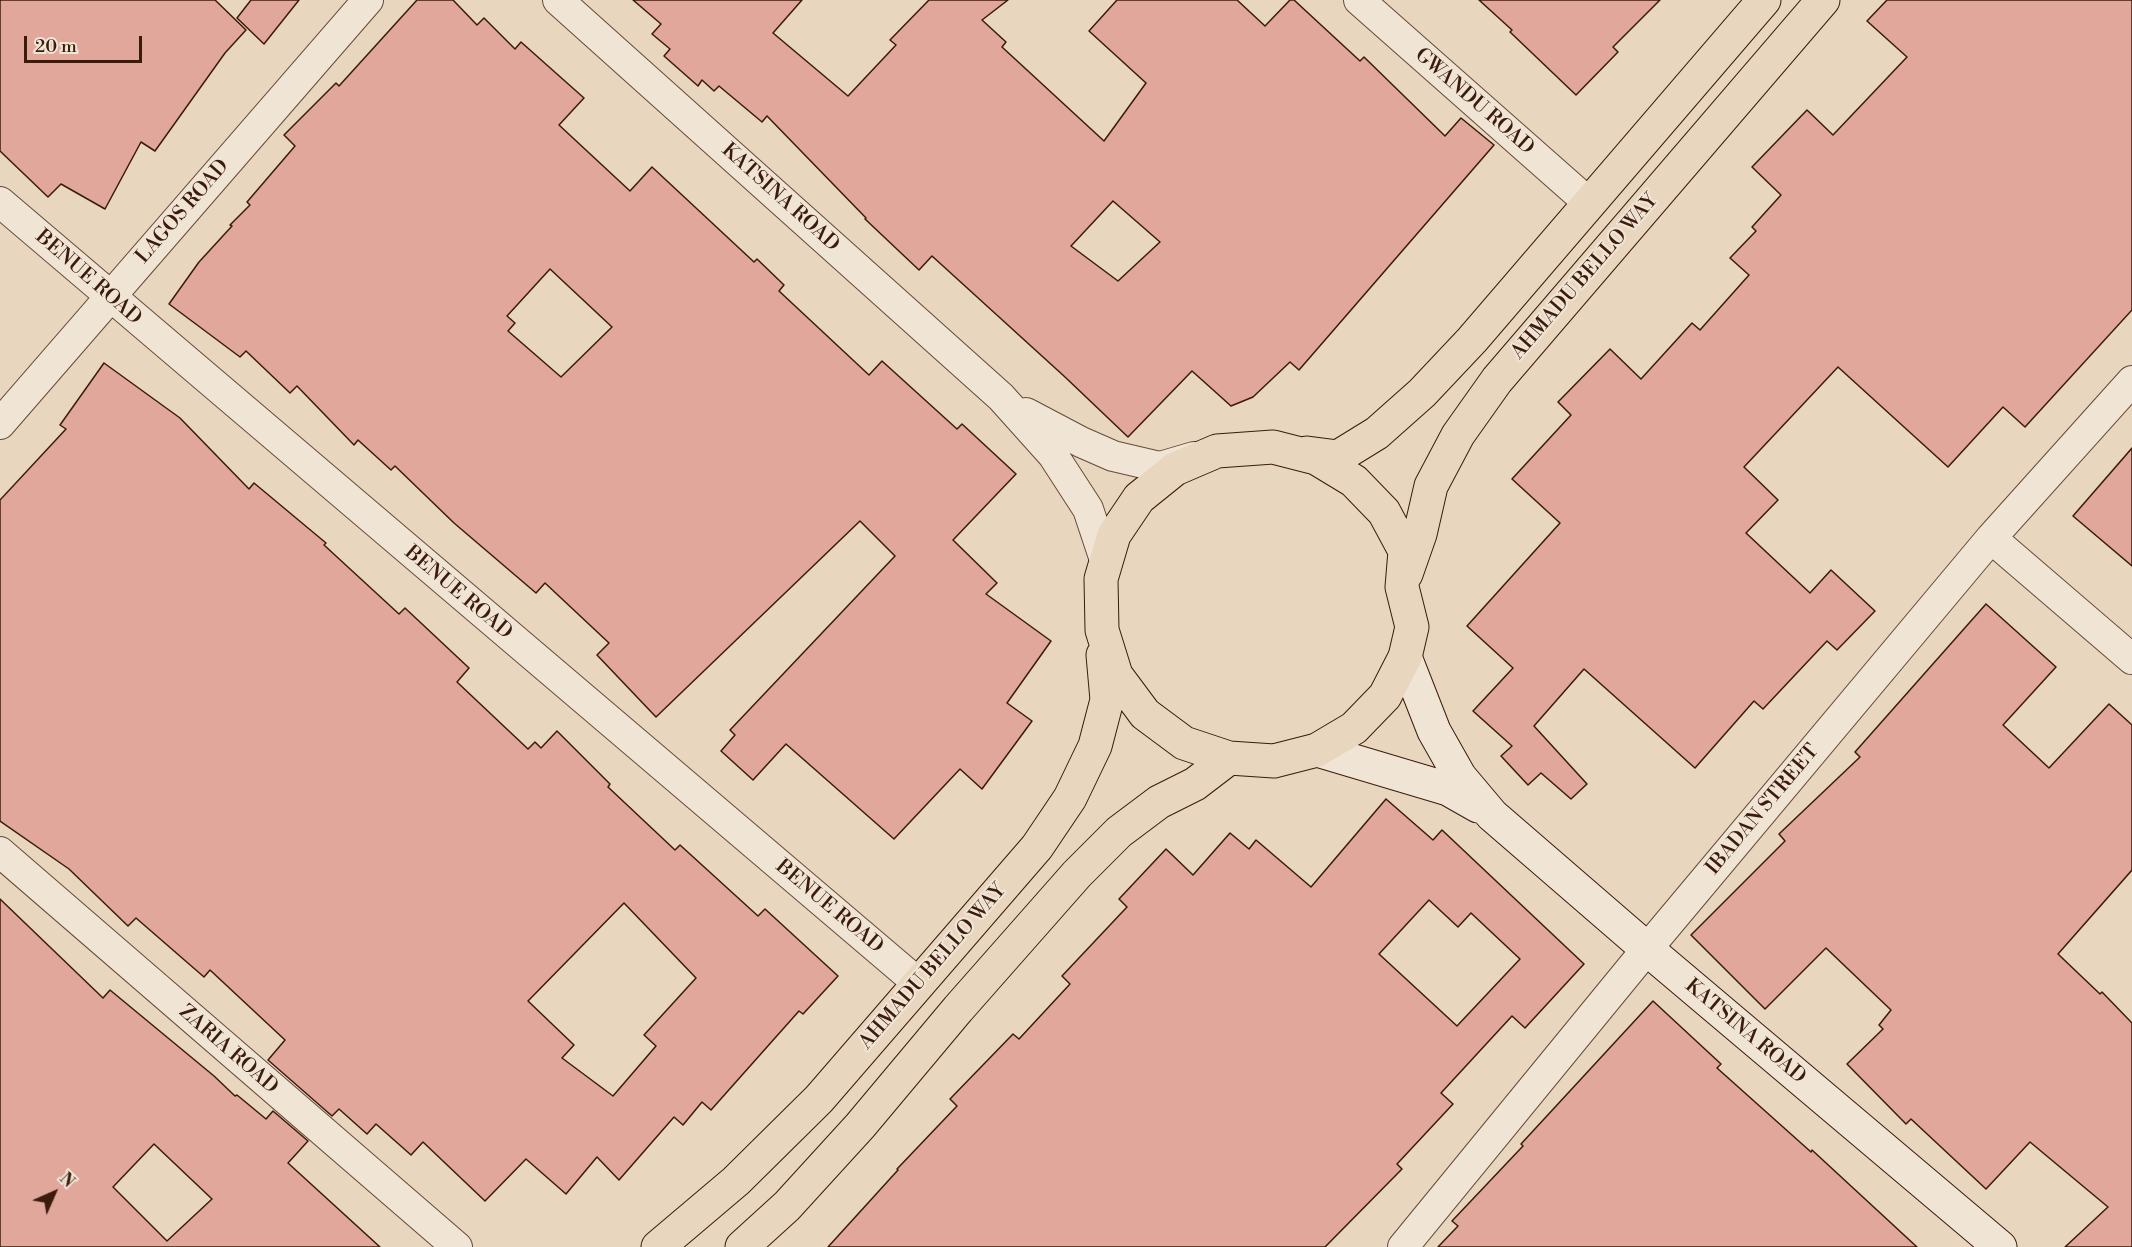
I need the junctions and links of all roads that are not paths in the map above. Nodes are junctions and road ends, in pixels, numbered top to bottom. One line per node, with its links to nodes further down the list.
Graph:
1 (368, 0): 8 (street, LAGOS ROAD)
2 (558, 0): 10 (street, KATSINA ROAD)
3 (1359, 0): 7 (street, GWANDU ROAD)
4 (1764, 0): 7 (main road)
5 (1823, 0): 16 (main road, AHMADU BELLO WAY)
6 (0, 202): 8 (street, BENUE ROAD)
7 (1590, 204): 12 (main road)
8 (109, 297): 11 (street, LAGOS ROAD); 25 (street, BENUE ROAD)
9 (2132, 381): 14 (street, IBADAN STREET)
10 (1001, 397): 13 (street, KATSINA ROAD); 15 (street, KATSINA ROAD)
11 (0, 424)
12 (1273, 447): 13 (main road); 16 (main road)
13 (1217, 451): 15 (main road)
14 (1991, 538): 19 (street); 24 (street, IBADAN STREET)
15 (1101, 579): 17 (main road)
16 (1402, 587): 18 (main road)
17 (1101, 630): 21 (main road); 25 (main road, AHMADU BELLO WAY)
18 (1405, 657): 20 (main road); 22 (street, KATSINA ROAD)
19 (2132, 660)
20 (1317, 750): 21 (main road); 22 (street, KATSINA ROAD)
21 (1229, 758): 28 (main road)
22 (1492, 815): 24 (street, KATSINA ROAD)
23 (0, 852): 26 (street, ZARIA ROAD)
24 (1647, 949): 29 (street, IBADAN STREET); 30 (street, KATSINA ROAD)
25 (918, 983): 27 (main road, AHMADU BELLO WAY)
26 (457, 1247)
27 (658, 1247)
28 (742, 1247)
29 (1403, 1247)
30 (2000, 1247)

